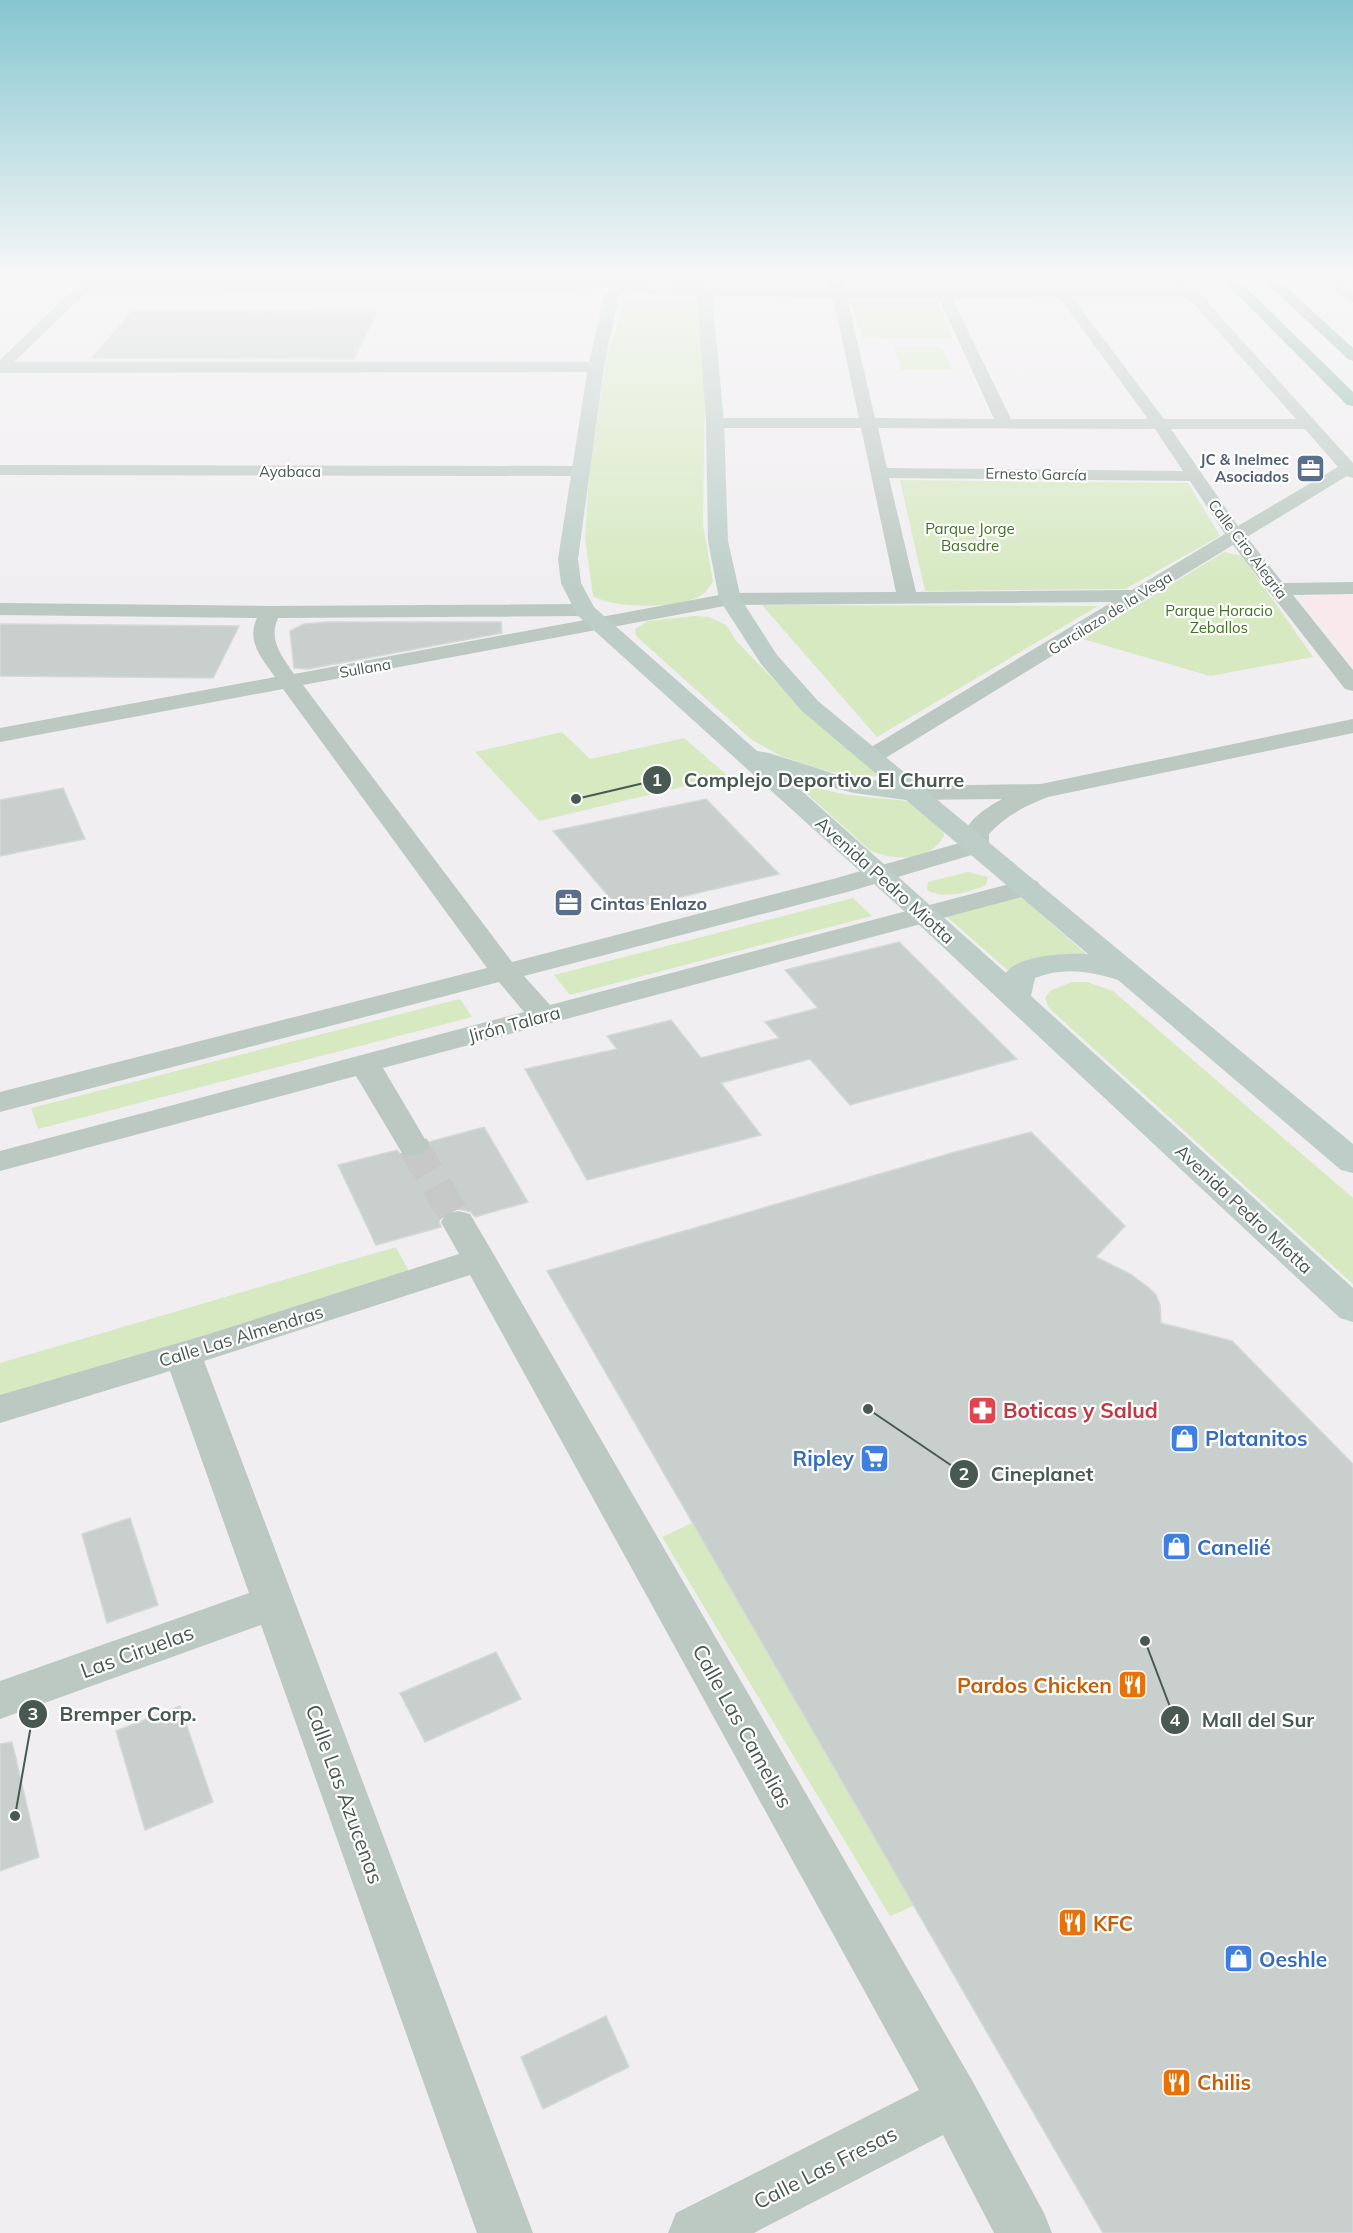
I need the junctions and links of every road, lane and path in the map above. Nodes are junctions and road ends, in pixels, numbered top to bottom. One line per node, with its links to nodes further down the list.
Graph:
1 (594, 381): 16 (main road, Avenida Pedro Miotta)
2 (711, 381): 9 (main road)
3 (860, 381): 10 (street)
4 (985, 381): 11 (street)
5 (1128, 381): 12 (street, Calle Ciro Alegria)
6 (1271, 381): 13 (street)
7 (1333, 381): 8 (highway)
8 (1353, 401)
9 (715, 423): 10 (street); 24 (main road)
10 (870, 424): 11 (street); 17 (street)
11 (1005, 424): 12 (street)
12 (1160, 424): 13 (street); 18 (street, Calle Ciro Alegria)
13 (1309, 424): 15 (street)
14 (0, 470): 16 (street, Ayabaca)
15 (1351, 470): 19 (street, Garcilazo de la Vega)
16 (581, 471): 27 (main road, Avenida Pedro Miotta)
17 (878, 473): 18 (street, Ernesto García); 23 (street)
18 (1194, 476): 19 (street, Calle Ciro Alegria)
19 (1235, 535): 20 (street, Calle Ciro Alegria); 22 (street, Garcilazo de la Vega)
20 (1278, 588): 21 (street); 29 (street, Calle Ciro Alegria)
21 (1353, 588)
22 (1140, 596): 23 (street, Sullana); 33 (street, Garcilazo de la Vega)
23 (907, 598): 24 (street, Sullana)
24 (730, 599): 27 (street, Sullana); 33 (main road)
25 (0, 609): 26 (street, Sullana)
26 (271, 612): 27 (street, Sullana); 28 (street)
27 (592, 618): 28 (street, Sullana); 32 (main road, Avenida Pedro Miotta)
28 (288, 682): 31 (street, Sullana); 40 (street)
29 (1353, 684)
30 (1353, 726): 34 (street)
31 (0, 735)
32 (741, 751): 35 (main road); 37 (main road, Avenida Pedro Miotta)
33 (871, 757): 35 (main road)
34 (1041, 791): 35 (street); 36 (street)
35 (913, 793): 36 (main road)
36 (976, 846): 37 (street); 38 (main road)
37 (880, 875): 39 (main road, Avenida Pedro Miotta); 40 (street)
38 (1028, 887): 39 (street, Jirón Talara); 41 (main road)
39 (925, 915): 42 (main road, Avenida Pedro Miotta); 43 (street, Jirón Talara)
40 (505, 972): 43 (street); 45 (street)
41 (1136, 978): 42 (main road); 48 (main road)
42 (1015, 998): 51 (main road, Avenida Pedro Miotta)
43 (543, 1016): 44 (street, Jirón Talara)
44 (365, 1064): 46 (street); 47 (street, Jirón Talara)
45 (0, 1102)
46 (413, 1146)
47 (0, 1161)
48 (1353, 1162)
49 (458, 1222): 50 (street, Calle Las Camelias)
50 (480, 1260): 52 (street, Calle Las Almendras); 56 (street, Calle Las Camelias)
51 (1353, 1310)
52 (183, 1355): 53 (street, Calle Las Almendras); 54 (street, Calle Las Azucenas)
53 (0, 1409)
54 (275, 1602): 55 (street, Las Ciruelas); 57 (street, Calle Las Azucenas)
55 (0, 1700)
56 (954, 2102): 58 (street, Calle Las Fresas); 59 (street, Calle Las Camelias)
57 (505, 2233)
58 (696, 2233)
59 (1024, 2233)

